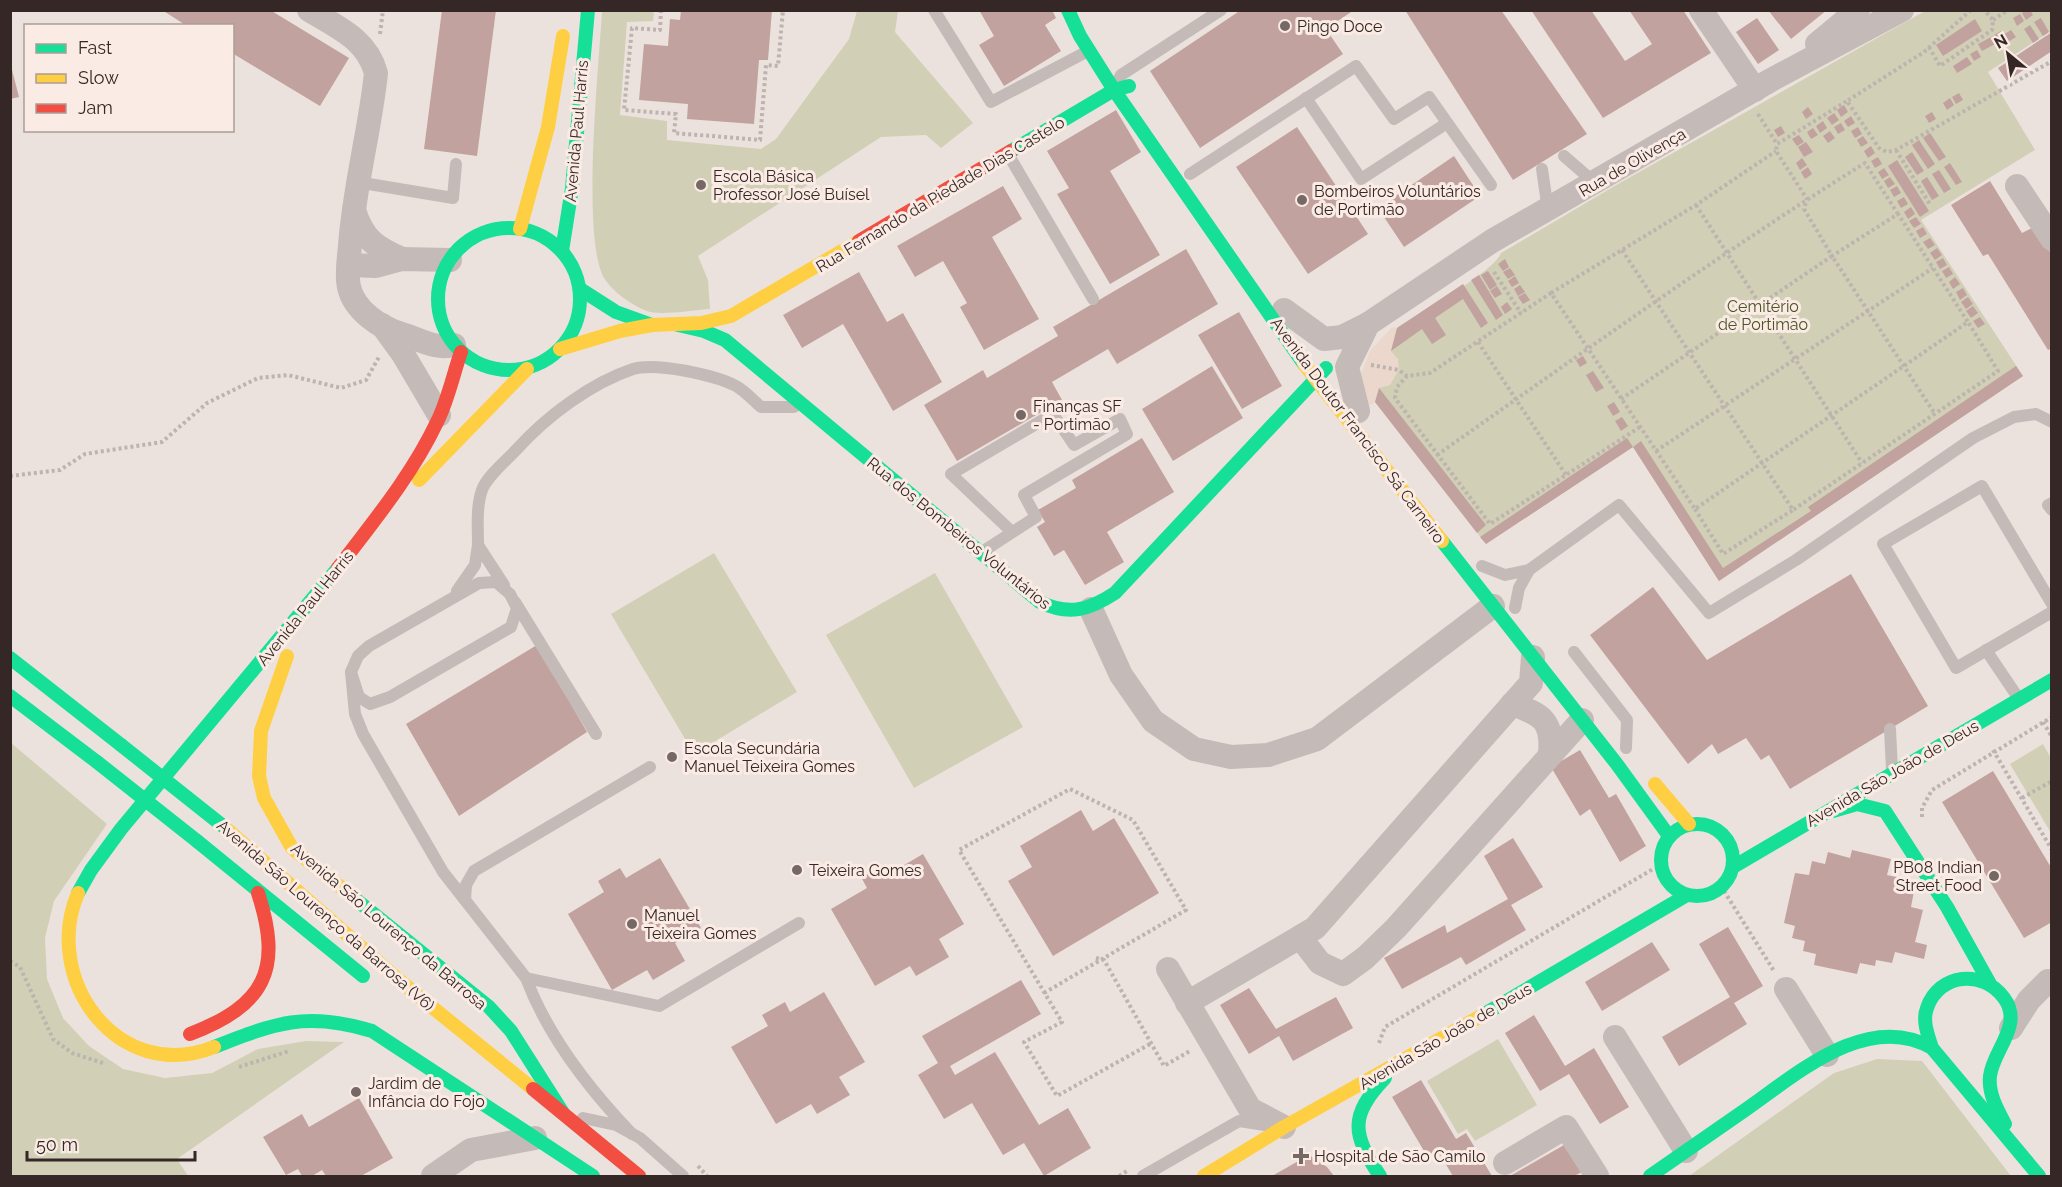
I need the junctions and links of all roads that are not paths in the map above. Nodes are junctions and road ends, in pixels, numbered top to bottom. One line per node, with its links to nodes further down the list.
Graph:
1 (309, 10): 23 (street)
2 (588, 10): 31 (street, Avenida Paul Harris)
3 (933, 10): 11 (lane)
4 (1068, 10): 11 (street, Avenida Doutor Francisco Sá Carneiro)
5 (1076, 10): 12 (street)
6 (1221, 10): 12 (lane)
7 (1701, 10): 15 (street)
8 (1858, 10): 13 (street)
9 (1902, 10): 13 (street, Rua de Olivença)
10 (565, 21): 29 (street, Avenida Paul Harris)
11 (1089, 50): 14 (street, Avenida Doutor Francisco Sá Carneiro)
12 (1121, 75): 14 (lane); 14 (street, Rua Fernando da Piedade Dias Castelo)
13 (1779, 77): 15 (street, Rua de Olivença)
14 (1114, 90): 18 (street, Rua Fernando da Piedade Dias Castelo); 49 (street, Avenida Doutor Francisco Sá Carneiro)
15 (1755, 90): 24 (street, Rua de Olivença)
16 (1306, 98): 17 (lane); 17 (lane); 22 (lane)
17 (1447, 123): 25 (lane)
18 (1008, 154): 37 (lane); 38 (street, Rua Fernando da Piedade Dias Castelo)
19 (1564, 156): 24 (lane)
20 (456, 165): 23 (lane)
21 (1542, 169): 28 (lane)
22 (1190, 174)
23 (357, 182): 27 (street)
24 (1595, 183): 28 (street, Rua de Olivença)
25 (1491, 185)
26 (2017, 186): 30 (street)
27 (353, 206): 33 (street); 35 (street)
28 (1548, 210): 40 (street, Rua de Olivença)
29 (519, 229): 31 (street); 34 (street)
30 (2052, 239)
31 (562, 251): 36 (street)
32 (1244, 253): 39 (street, Avenida Doutor Francisco Sá Carneiro)
33 (402, 259): 34 (street); 35 (street)
34 (450, 260): 45 (street)
35 (349, 265): 42 (street)
36 (580, 289): 43 (street); 46 (street)
37 (1094, 299)
38 (752, 306): 41 (street, Rua Fernando da Piedade Dias Castelo); 47 (street)
39 (1284, 310): 40 (street); 44 (street, Avenida Doutor Francisco Sá Carneiro)
40 (1368, 324): 49 (street); 51 (street)
41 (678, 325): 43 (street); 47 (street, Rua dos Bombeiros Voluntários)
42 (382, 326): 45 (street); 52 (street)
43 (652, 326): 46 (street)
44 (1307, 343)
45 (458, 348): 48 (street); 52 (street, Avenida Paul Harris)
46 (560, 350): 48 (street)
47 (755, 366): 50 (street, Rua dos Bombeiros Voluntários)
48 (527, 369): 64 (street, Avenida Paul Harris)
49 (1320, 369): 51 (street, Avenida Doutor Francisco Sá Carneiro); 53 (street)
50 (805, 407): 59 (lane); 60 (street, Rua dos Bombeiros Voluntários)
51 (1349, 411): 53 (street); 55 (street, Avenida Doutor Francisco Sá Carneiro); 69 (street, Avenida Doutor Francisco Sá Carneiro)
52 (439, 415): 124 (street, Avenida Paul Harris)
53 (1280, 415): 68 (street)
54 (2052, 422): 62 (lane)
55 (1430, 502)
56 (2052, 503): 57 (lane)
57 (2052, 510)
58 (1012, 532): 58 (lane); 60 (lane)
59 (478, 545): 65 (lane); 66 (lane)
60 (981, 553): 68 (street, Rua dos Bombeiros Voluntários)
61 (1478, 561): 62 (lane); 69 (street, Avenida Doutor Francisco Sá Carneiro)
62 (1530, 570): 69 (lane)
63 (2046, 584): 67 (lane); 71 (lane)
64 (336, 594)
65 (510, 594): 66 (lane); 75 (lane); 84 (lane)
66 (446, 602): 75 (lane)
67 (2052, 604)
68 (1090, 609): 69 (street)
69 (1510, 611): 73 (street, Avenida Doutor Francisco Sá Carneiro)
70 (2052, 612): 71 (lane)
71 (1986, 650): 79 (lane)
72 (1574, 652): 85 (lane)
73 (1533, 657): 80 (street); 81 (street, Avenida Doutor Francisco Sá Carneiro)
74 (10, 658): 120 (street, Avenida São Lourenço da Barrosa (V6), bridge)
75 (351, 672): 101 (lane)
76 (2052, 680): 79 (street, Avenida São João de Deus)
77 (258, 692): 120 (street, Avenida São Lourenço da Barrosa)
78 (10, 696): 99 (street, Avenida São Lourenço da Barrosa (V6), bridge)
79 (2019, 699): 88 (street, Avenida São João de Deus)
80 (1512, 704): 86 (street); 103 (street)
81 (1582, 720): 86 (street); 95 (street, Avenida Doutor Francisco Sá Carneiro)
82 (1890, 729): 88 (lane)
83 (1613, 732): 85 (street)
84 (596, 734)
85 (1626, 748): 93 (street)
86 (1550, 755): 103 (street)
87 (650, 767): 101 (lane)
88 (1897, 770): 90 (street); 91 (street, Avenida São João de Deus)
89 (185, 779): 92 (street)
90 (1885, 811): 91 (street); 109 (street)
91 (1826, 813): 94 (street, Avenida São João de Deus)
92 (150, 822)
93 (1689, 824): 95 (street); 96 (street)
94 (1807, 824): 96 (street); 97 (street, Avenida São João de Deus)
95 (1669, 836): 98 (street)
96 (1727, 839): 97 (street)
97 (1733, 867): 100 (street)
98 (1667, 881): 100 (street); 104 (street)
99 (258, 893): 108 (street, Avenida São Lourenço da Barrosa (V6)); 113 (street)
100 (1687, 895): 104 (street, Avenida São João de Deus)
101 (465, 900): 106 (lane)
102 (799, 923): 106 (lane)
103 (1300, 937): 111 (street)
104 (1614, 937): 118 (street, Avenida São João de Deus)
105 (1168, 969): 111 (street)
106 (526, 978): 123 (lane)
107 (2050, 980): 109 (street); 112 (street)
108 (376, 986)
109 (1993, 986): 112 (street); 115 (street)
110 (1786, 990): 117 (street)
111 (1188, 1004): 122 (street)
112 (2011, 1028): 116 (street)
113 (176, 1034)
114 (1615, 1037): 127 (street)
115 (1935, 1051): 116 (street); 117 (street); 126 (street)
116 (1999, 1052): 126 (street)
117 (1827, 1055): 127 (street)
118 (1400, 1064): 119 (street, Avenida São João de Deus); 125 (street)
119 (1359, 1087): 122 (street, Avenida São João de Deus); 125 (street)
120 (563, 1113): 123 (lane); 132 (street, Avenida São Lourenço da Barrosa (V6))
121 (1310, 1128): 122 (street)
122 (1276, 1131): 134 (lane); 135 (street, Avenida São João de Deus)
123 (632, 1134): 133 (lane)
124 (535, 1138): 130 (street, Avenida Paul Harris); 131 (street)
125 (1362, 1149): 136 (street)
126 (2018, 1149): 139 (street)
127 (1686, 1151): 138 (street)
128 (588, 1155): 130 (street)
129 (1505, 1163): 137 (street)
130 (599, 1173)
131 (433, 1176)
132 (639, 1176)
133 (683, 1176)
134 (1143, 1176)
135 (1204, 1176)
136 (1380, 1176)
137 (1597, 1176)
138 (1650, 1176)
139 (2039, 1176)

